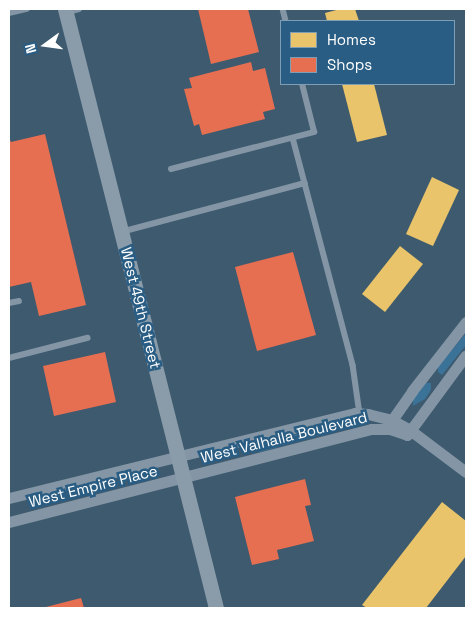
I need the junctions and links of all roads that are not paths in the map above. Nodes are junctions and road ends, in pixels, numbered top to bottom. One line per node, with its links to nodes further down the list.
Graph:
1 (27, 9): 3 (lane)
2 (70, 10): 8 (main road, West 49th Street)
3 (9, 13)
4 (302, 85): 5 (lane)
5 (293, 138): 6 (lane); 7 (lane)
6 (171, 169)
7 (305, 184): 8 (lane); 15 (lane)
8 (121, 232): 18 (main road, West 49th Street)
9 (19, 301): 10 (lane)
10 (9, 303)
11 (466, 322): 16 (street)
12 (87, 338): 14 (lane)
13 (466, 355): 17 (street)
14 (9, 358)
15 (360, 414): 16 (street, West Valhalla Boulevard); 18 (street, West Valhalla Boulevard)
16 (391, 425): 17 (street, West Valhalla Boulevard); 20 (street, West Valhalla Boulevard)
17 (408, 432): 19 (street, West Valhalla Boulevard)
18 (178, 457): 20 (main road, West 49th Street); 21 (street, West Empire Place)
19 (466, 472)
20 (184, 478): 22 (street, West Empire Place); 23 (main road, West 49th Street)
21 (9, 498)
22 (9, 522)
23 (216, 608)

